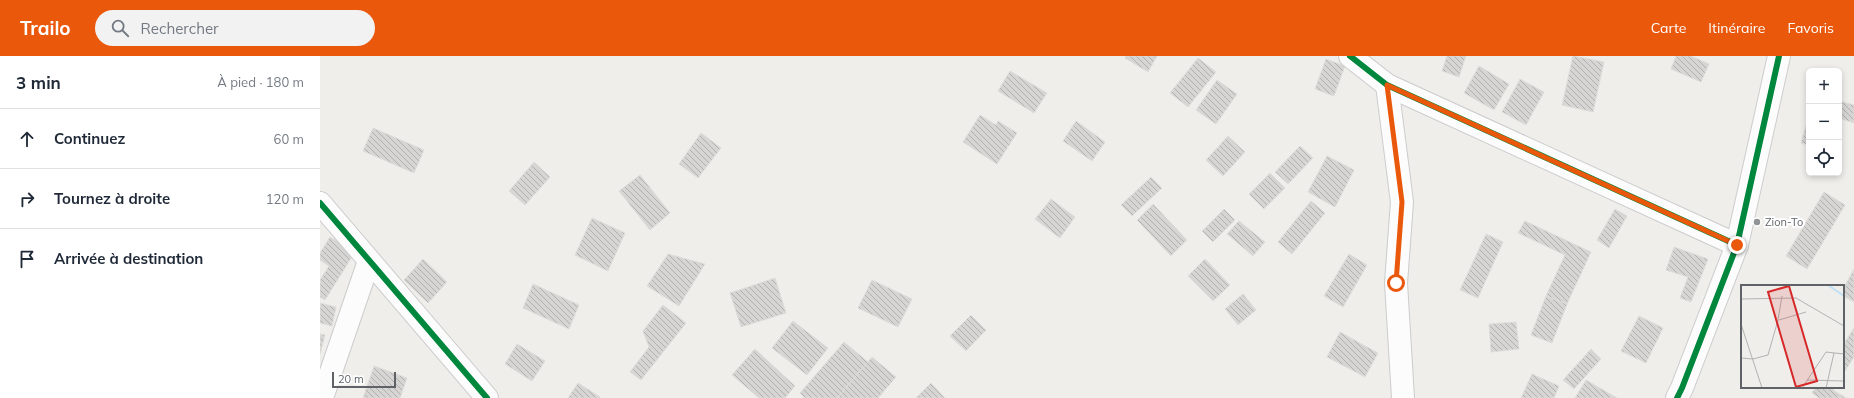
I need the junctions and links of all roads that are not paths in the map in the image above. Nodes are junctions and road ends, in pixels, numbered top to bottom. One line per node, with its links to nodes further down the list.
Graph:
1 (1350, 56): 3 (street)
2 (1778, 56): 5 (street)
3 (1387, 85): 5 (street); 9 (street)
4 (320, 203): 6 (street)
5 (1737, 245): 10 (street)
6 (369, 261): 7 (street); 8 (street)
7 (322, 398)
8 (487, 398)
9 (1403, 398)
10 (1677, 398)

